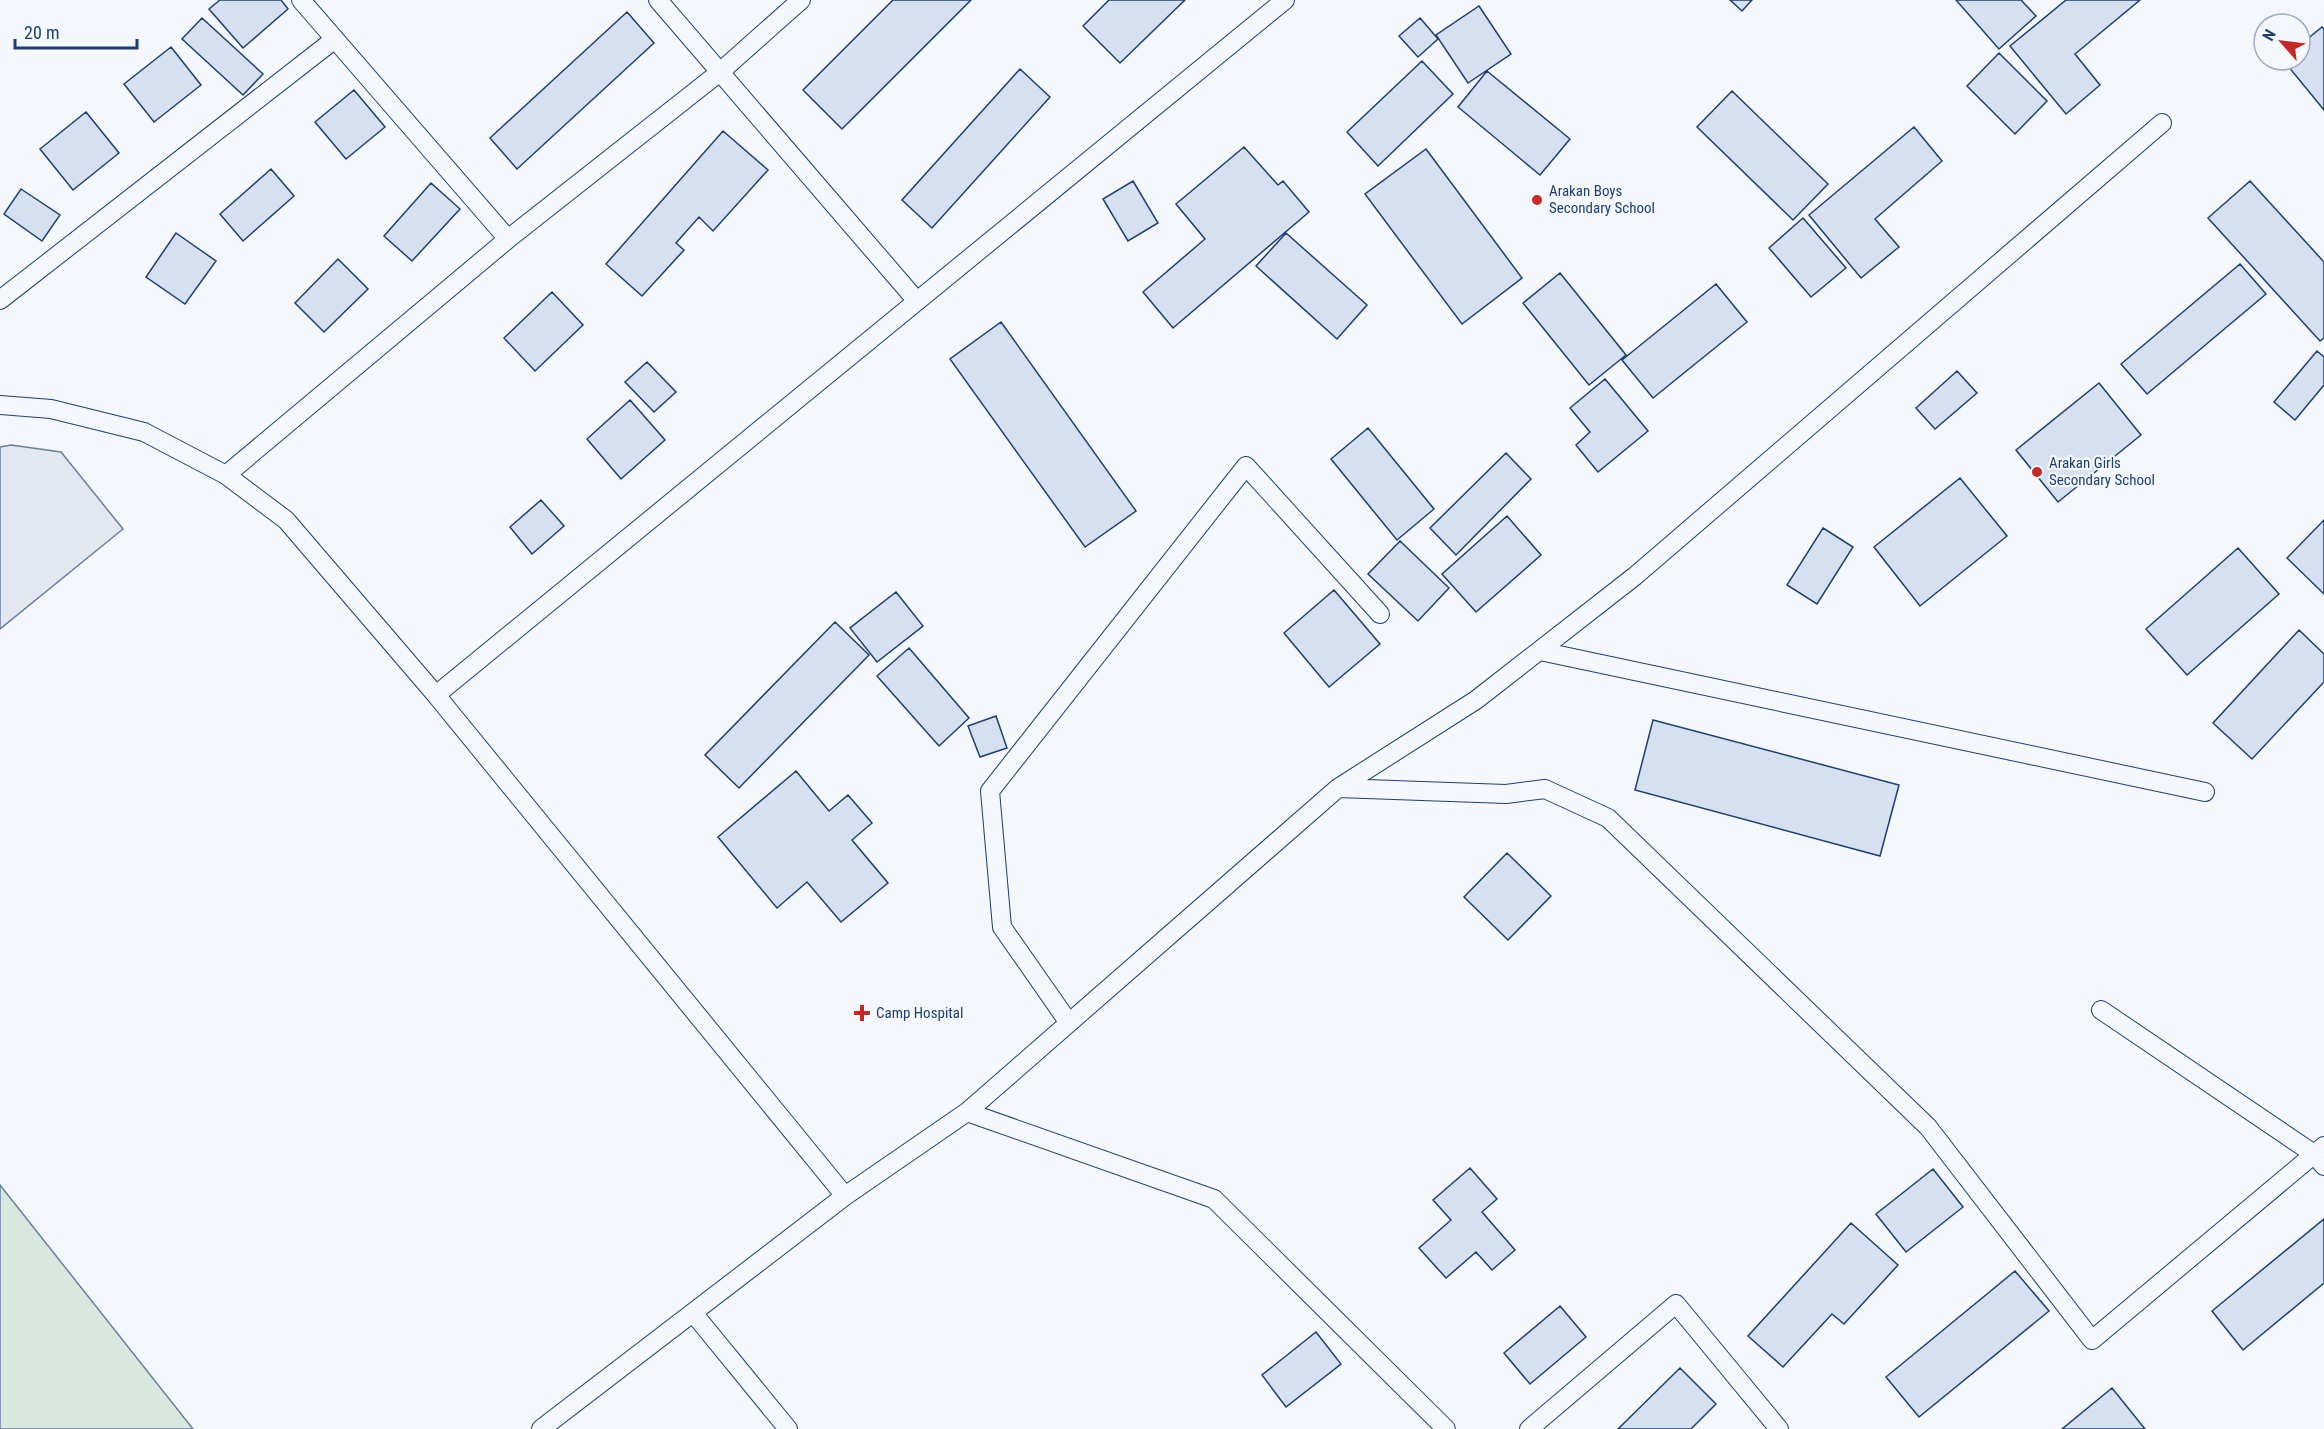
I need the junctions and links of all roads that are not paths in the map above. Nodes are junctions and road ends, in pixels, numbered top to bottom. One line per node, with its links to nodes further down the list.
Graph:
1 (301, 0): 5 (lane)
2 (658, 0): 6 (lane)
3 (801, 0): 6 (lane)
4 (1285, 0): 10 (lane)
5 (335, 39): 8 (lane); 9 (lane)
6 (720, 72): 8 (lane); 10 (lane)
7 (2162, 123): 14 (lane)
8 (508, 239): 12 (lane)
9 (0, 300)
10 (916, 300): 15 (lane)
11 (0, 405): 12 (lane)
12 (226, 475): 15 (lane)
13 (1380, 615): 19 (lane)
14 (1540, 651): 16 (lane); 17 (lane)
15 (436, 695): 22 (lane)
16 (1338, 788): 19 (lane); 21 (lane)
17 (2205, 792)
18 (2101, 1010): 21 (lane)
19 (1070, 1023): 20 (lane)
20 (967, 1112): 22 (lane); 26 (lane)
21 (2321, 1155)
22 (845, 1196): 23 (lane)
23 (694, 1314): 24 (lane); 25 (lane)
24 (541, 1429)
25 (788, 1429)
26 (1446, 1429)
27 (1529, 1429): 28 (lane)
28 (1779, 1429)

